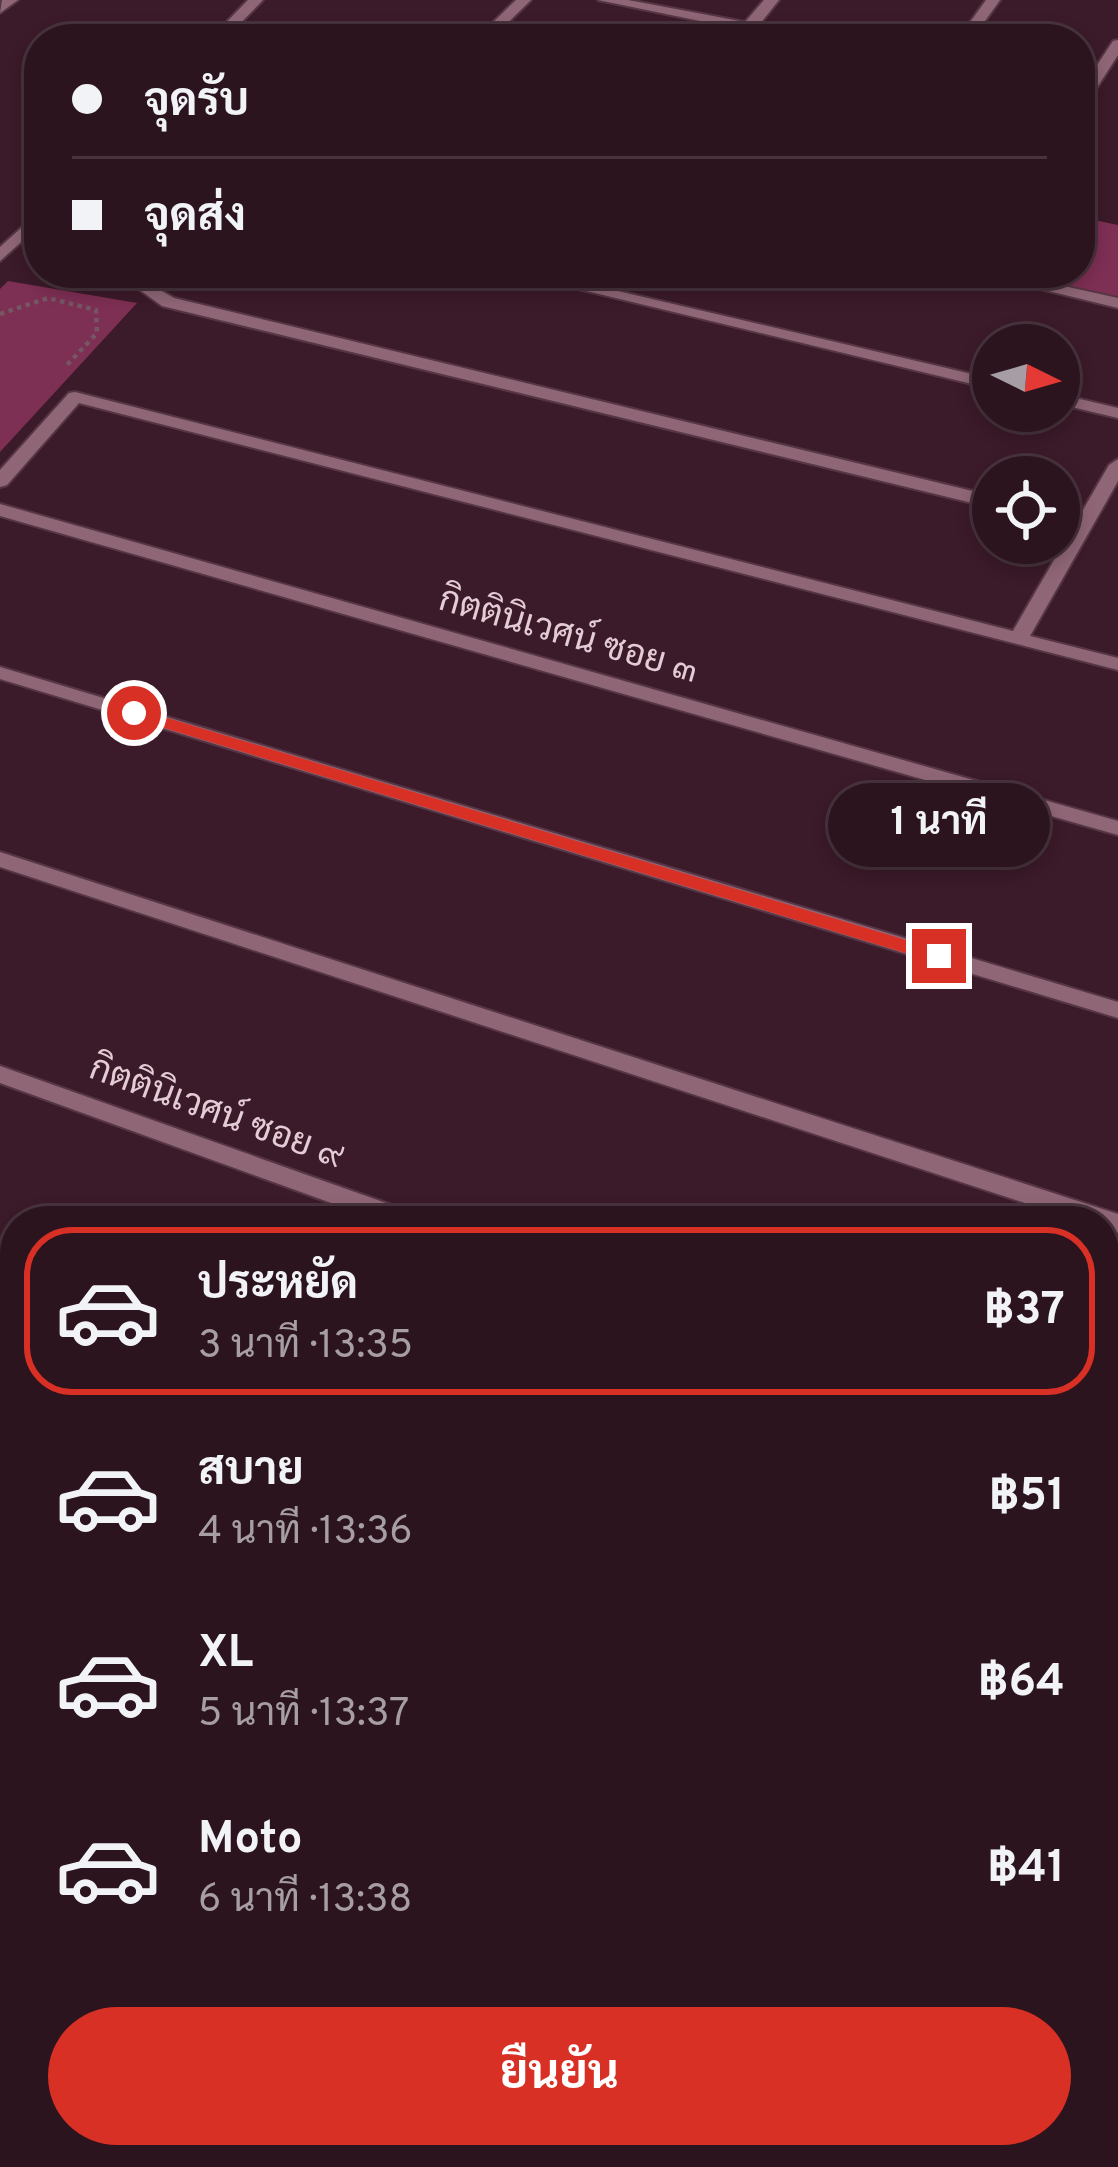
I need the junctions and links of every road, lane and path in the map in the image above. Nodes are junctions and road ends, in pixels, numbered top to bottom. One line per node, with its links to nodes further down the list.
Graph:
1 (11, 0): 6 (street)
2 (256, 0): 7 (street)
3 (524, 0): 8 (street)
4 (604, 0): 9 (street)
5 (772, 0): 10 (street)
6 (0, 9)
7 (232, 24)
8 (499, 24)
9 (705, 24)
10 (751, 24)
11 (1118, 44): 12 (street)
12 (1095, 80)
13 (24, 232): 14 (street)
14 (0, 256)
15 (146, 288): 26 (street)
16 (584, 288): 21 (street)
17 (1050, 288): 18 (street)
18 (1118, 303)
19 (0, 314): 20 (path)
20 (64, 368)
21 (972, 379)
22 (1080, 404): 23 (street)
23 (1118, 413)
24 (1118, 465): 29 (street)
25 (0, 482): 30 (street)
26 (972, 497)
27 (0, 510): 33 (street, กิตตินิเวศน์ ซอย ๓)
28 (1080, 523): 29 (street)
29 (1084, 524): 30 (street)
30 (1018, 640): 31 (street)
31 (1118, 664)
32 (0, 673): 35 (street)
33 (1118, 828)
34 (0, 859): 38 (street)
35 (1118, 1010)
36 (0, 1074): 37 (street, กิตตินิเวศน์ ซอย ๙)
37 (366, 1206)
38 (1063, 1206)

